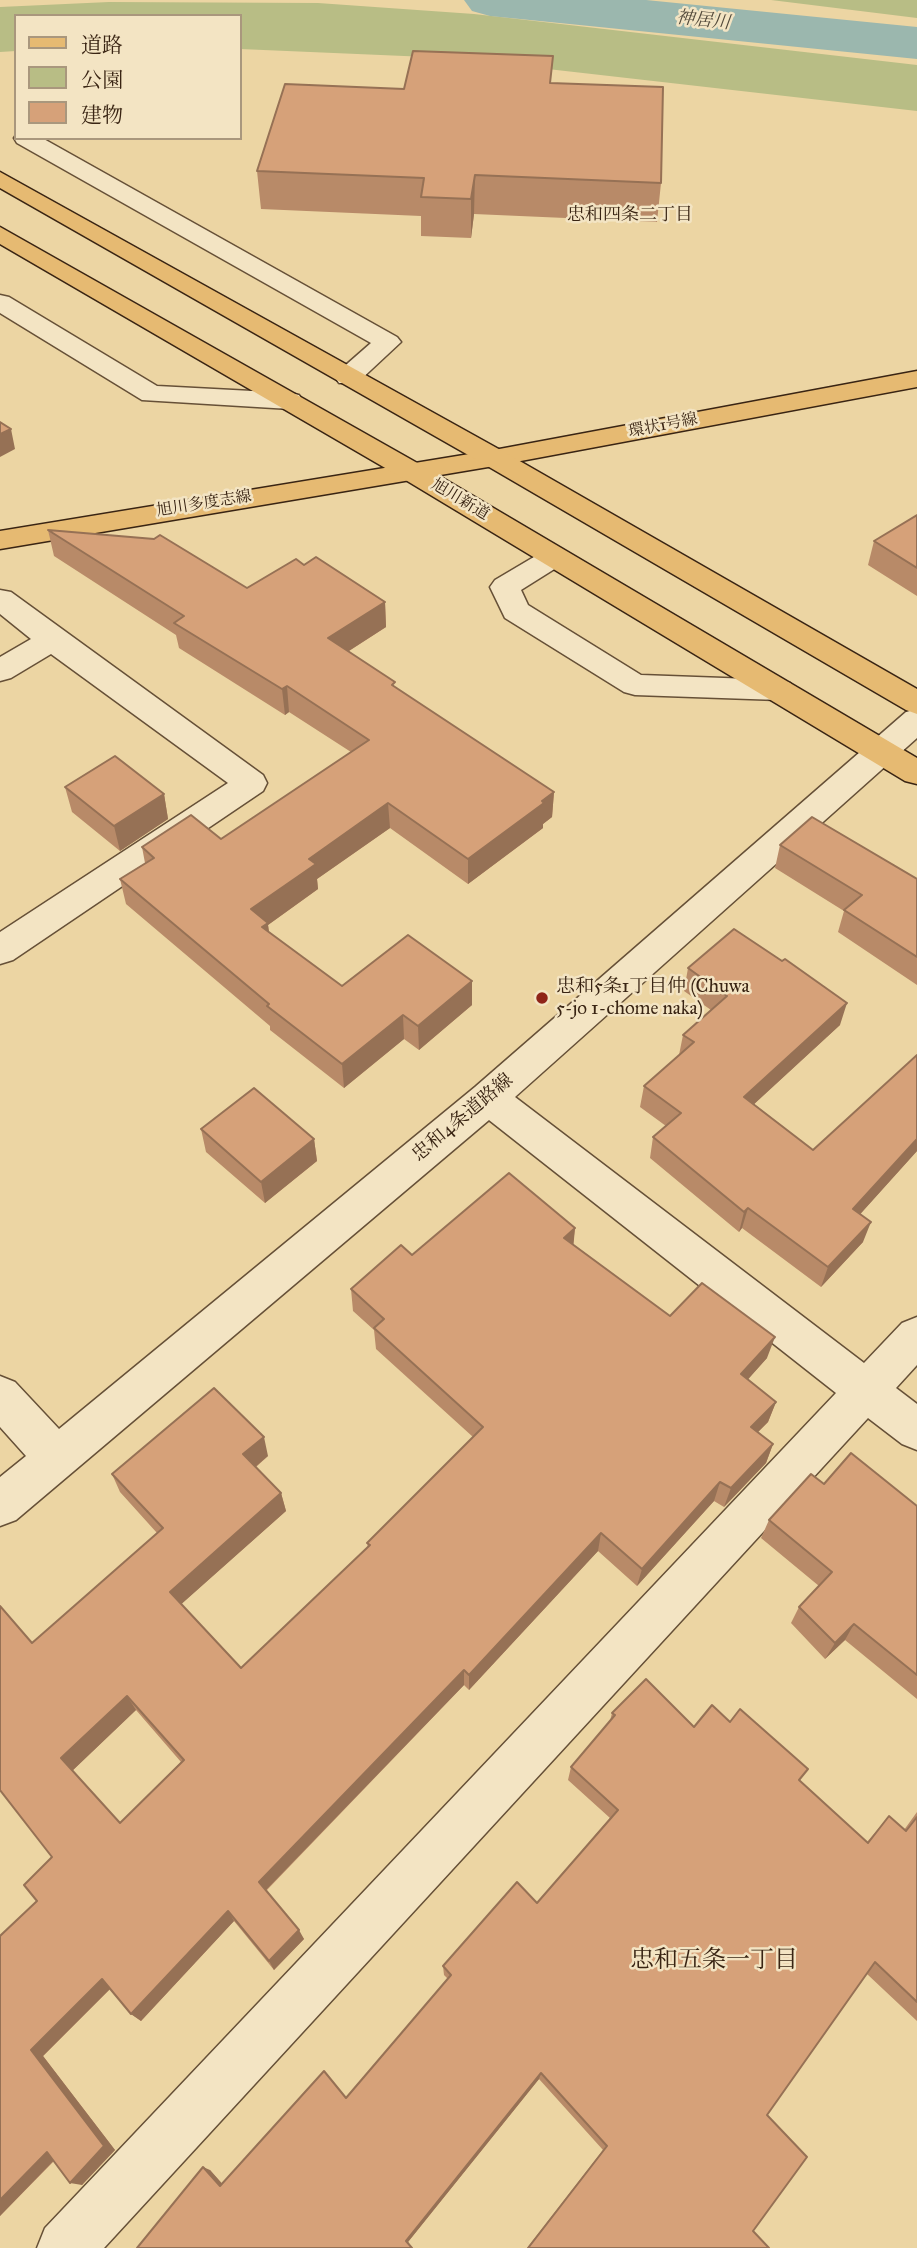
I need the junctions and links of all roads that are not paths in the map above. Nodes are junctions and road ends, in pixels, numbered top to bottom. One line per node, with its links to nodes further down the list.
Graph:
1 (28, 140): 5 (street)
2 (0, 179): 5 (main road)
3 (0, 234): 7 (main road, 旭川新道)
4 (0, 302): 7 (street)
5 (348, 377): 8 (main road)
6 (917, 379): 8 (main road, 環状1号線)
7 (290, 401): 9 (main road, 旭川新道)
8 (494, 458): 9 (main road, 環状1号線); 16 (main road)
9 (409, 470): 10 (main road, 旭川多度志線); 11 (main road, 旭川新道)
10 (0, 540)
11 (554, 556): 15 (main road, 旭川新道); 15 (street)
12 (0, 599): 13 (street)
13 (52, 640): 14 (street); 20 (street)
14 (0, 671)
15 (779, 690): 18 (main road, 旭川新道)
16 (917, 703)
17 (917, 720): 18 (street, 忠和4条道路線)
18 (880, 750): 19 (main road, 旭川新道); 21 (street, 忠和4条道路線)
19 (917, 774)
20 (0, 950)
21 (488, 1098): 23 (street); 26 (street, 忠和4条道路線)
22 (917, 1336): 23 (street)
23 (867, 1391): 25 (street); 28 (street)
24 (0, 1396): 26 (street)
25 (917, 1430)
26 (57, 1458): 27 (street, 忠和4条道路線)
27 (0, 1505)
28 (65, 2248)

